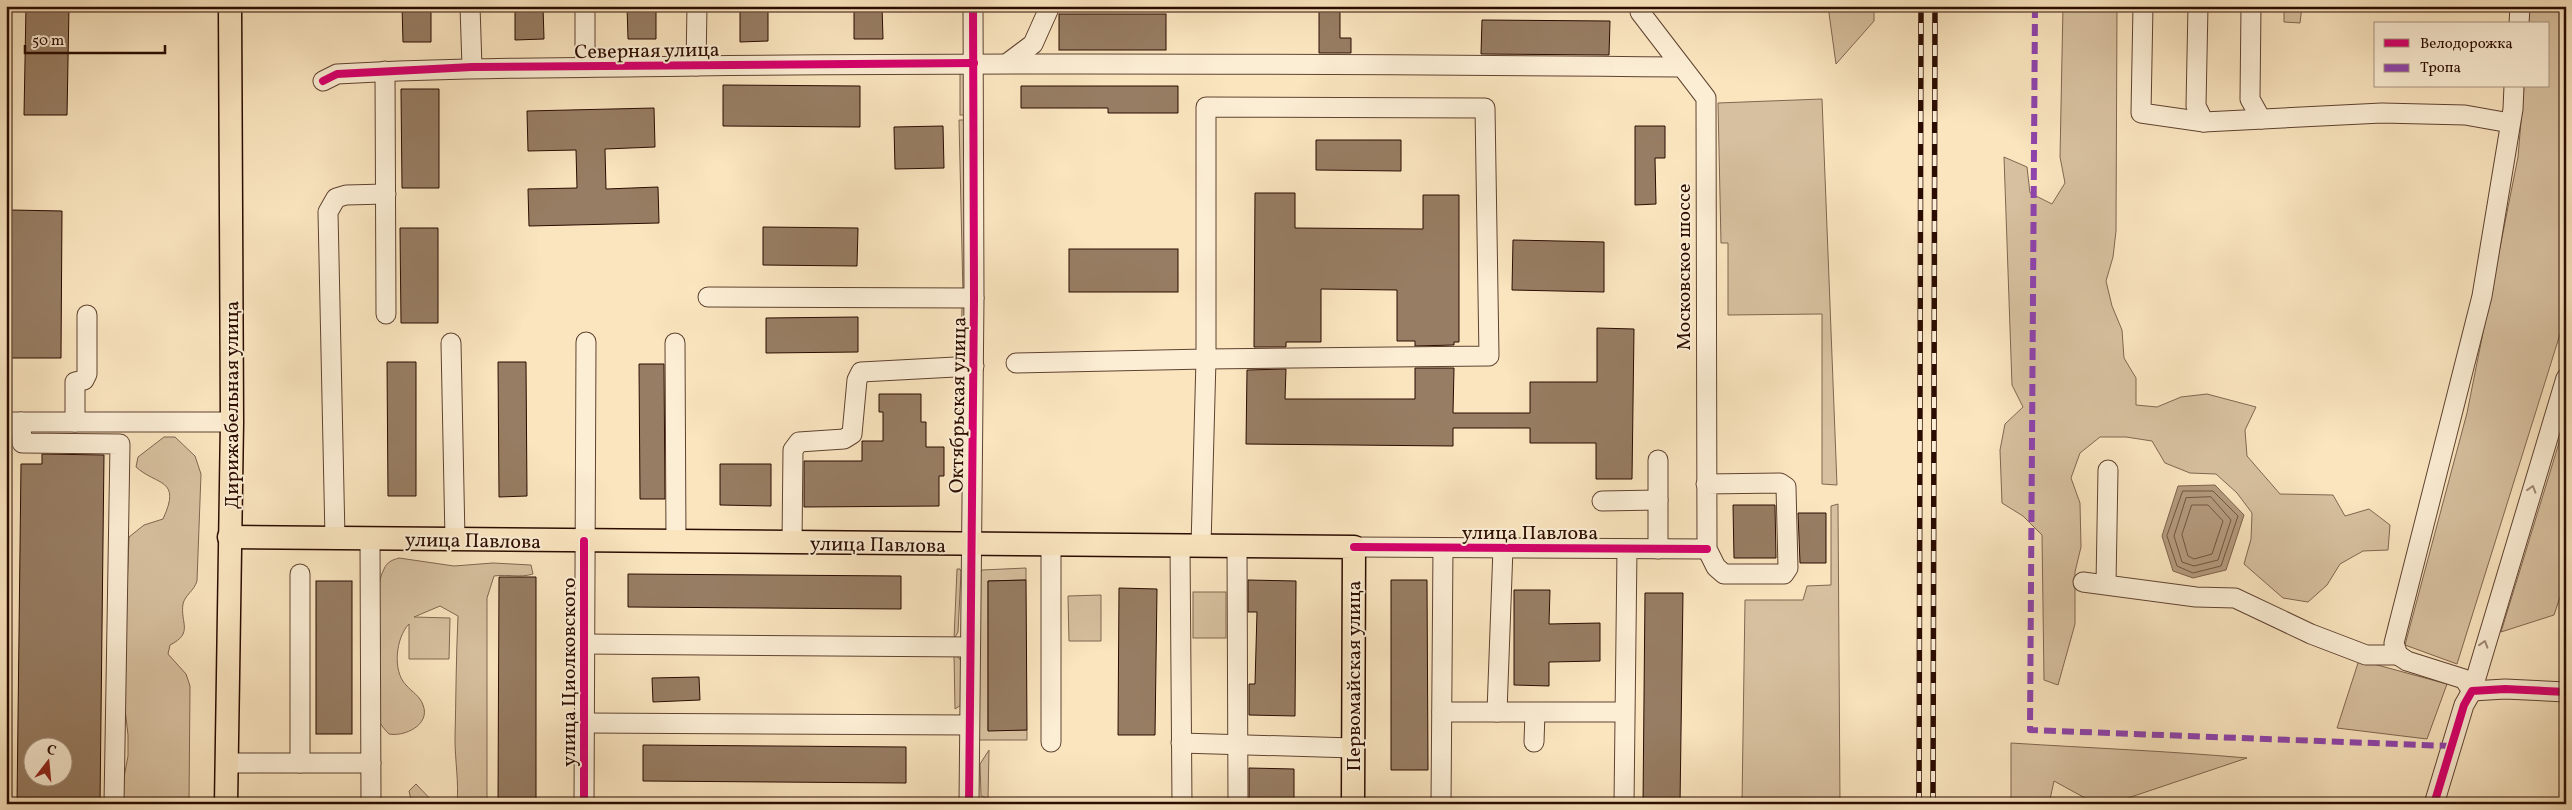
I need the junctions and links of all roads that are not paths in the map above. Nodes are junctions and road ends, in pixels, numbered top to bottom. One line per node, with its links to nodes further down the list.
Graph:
1 (230, 6): 39 (main road, Дирижабельная улица)
2 (470, 6): 16 (street)
3 (585, 6): 17 (street)
4 (697, 6): 15 (street)
5 (973, 6): 14 (street, Октябрьская улица)
6 (1050, 6): 13 (street)
7 (1640, 6): 18 (street, Московское шоссе)
8 (2143, 6): 23 (street)
9 (2198, 6): 23 (street)
10 (2251, 6): 22 (street)
11 (2520, 6): 12 (street)
12 (2519, 22)
13 (1009, 62): 14 (street, Северная улица); 18 (street, Северная улица)
14 (974, 64): 15 (street, Северная улица); 27 (street, Октябрьская улица)
15 (696, 66): 17 (street, Северная улица)
16 (472, 67): 17 (street, Северная улица); 19 (street, Северная улица)
17 (585, 67)
18 (1682, 67): 42 (street, Московское шоссе)
19 (385, 71): 20 (street, Северная улица); 25 (street)
20 (322, 81)
21 (2514, 88): 24 (street)
22 (2261, 119): 23 (street); 24 (street)
23 (2204, 122)
24 (2510, 123): 67 (street)
25 (386, 194): 28 (street); 46 (street)
26 (708, 297): 27 (street)
27 (974, 298): 35 (street, Октябрьская улица)
28 (386, 314)
29 (87, 316): 38 (street)
30 (586, 342): 49 (street, улица Циолковского)
31 (451, 343): 48 (street)
32 (675, 343): 50 (street)
33 (1206, 359): 33 (street); 34 (street); 54 (street)
34 (1016, 363)
35 (974, 366): 51 (street); 52 (street, Октябрьская улица)
36 (2566, 378): 68 (street, one-way to 36)
37 (14, 422): 38 (street); 84 (street)
38 (75, 422): 39 (street)
39 (232, 422): 45 (main road, Дирижабельная улица)
40 (1658, 460): 43 (street)
41 (2108, 470): 64 (street)
42 (1706, 484): 61 (street, Московское шоссе); 61 (street)
43 (1658, 500): 44 (street); 60 (street)
44 (1602, 501)
45 (229, 537): 46 (main road, улица Павлова); 81 (main road, Дирижабельная улица)
46 (335, 538): 47 (main road, улица Павлова)
47 (370, 538): 48 (main road, улица Павлова); 83 (street)
48 (455, 540): 49 (main road, улица Павлова)
49 (584, 541): 50 (main road, улица Павлова); 65 (street, улица Циолковского)
50 (676, 542): 51 (main road, улица Павлова)
51 (792, 543): 52 (main road, улица Павлова)
52 (972, 545): 53 (main road, улица Павлова); 66 (street, Октябрьская улица)
53 (1051, 545): 54 (main road, улица Павлова); 76 (street)
54 (1191, 546): 55 (main road, улица Павлова); 78 (street)
55 (1237, 547): 56 (main road, улица Павлова); 79 (street)
56 (1354, 547): 57 (street, улица Павлова); 80 (main road, Первомайская улица)
57 (1443, 548): 58 (street, улица Павлова); 70 (street)
58 (1503, 548): 59 (street, улица Павлова); 71 (street)
59 (1627, 549): 60 (street, улица Павлова); 72 (street)
60 (1658, 549): 61 (street, улица Павлова)
61 (1707, 550)
62 (300, 574): 82 (street)
63 (2084, 582): 64 (street)
64 (2106, 584): 67 (street)
65 (586, 644): 66 (street); 74 (street, улица Циолковского)
66 (970, 647): 75 (street, Октябрьская улица)
67 (2398, 655): 68 (street)
68 (2472, 692): 69 (street); 94 (street)
69 (2566, 692)
70 (1442, 712): 71 (street); 92 (street)
71 (1497, 712): 73 (street)
72 (1624, 712): 73 (street); 93 (street)
73 (1535, 713): 77 (street)
74 (585, 723): 75 (street); 87 (street, улица Циолковского)
75 (969, 725): 88 (street, Октябрьская улица)
76 (1051, 742)
77 (1534, 742)
78 (1181, 743): 79 (street); 89 (street)
79 (1238, 744): 80 (street); 90 (street)
80 (1353, 748): 91 (main road, Первомайская улица)
81 (227, 763): 82 (street); 85 (main road, Дирижабельная улица)
82 (300, 763): 83 (street)
83 (371, 763): 86 (street)
84 (114, 804)
85 (226, 804)
86 (371, 804)
87 (584, 804)
88 (970, 804)
89 (1182, 804)
90 (1238, 804)
91 (1353, 804)
92 (1441, 804)
93 (1624, 804)
94 (2434, 804)

